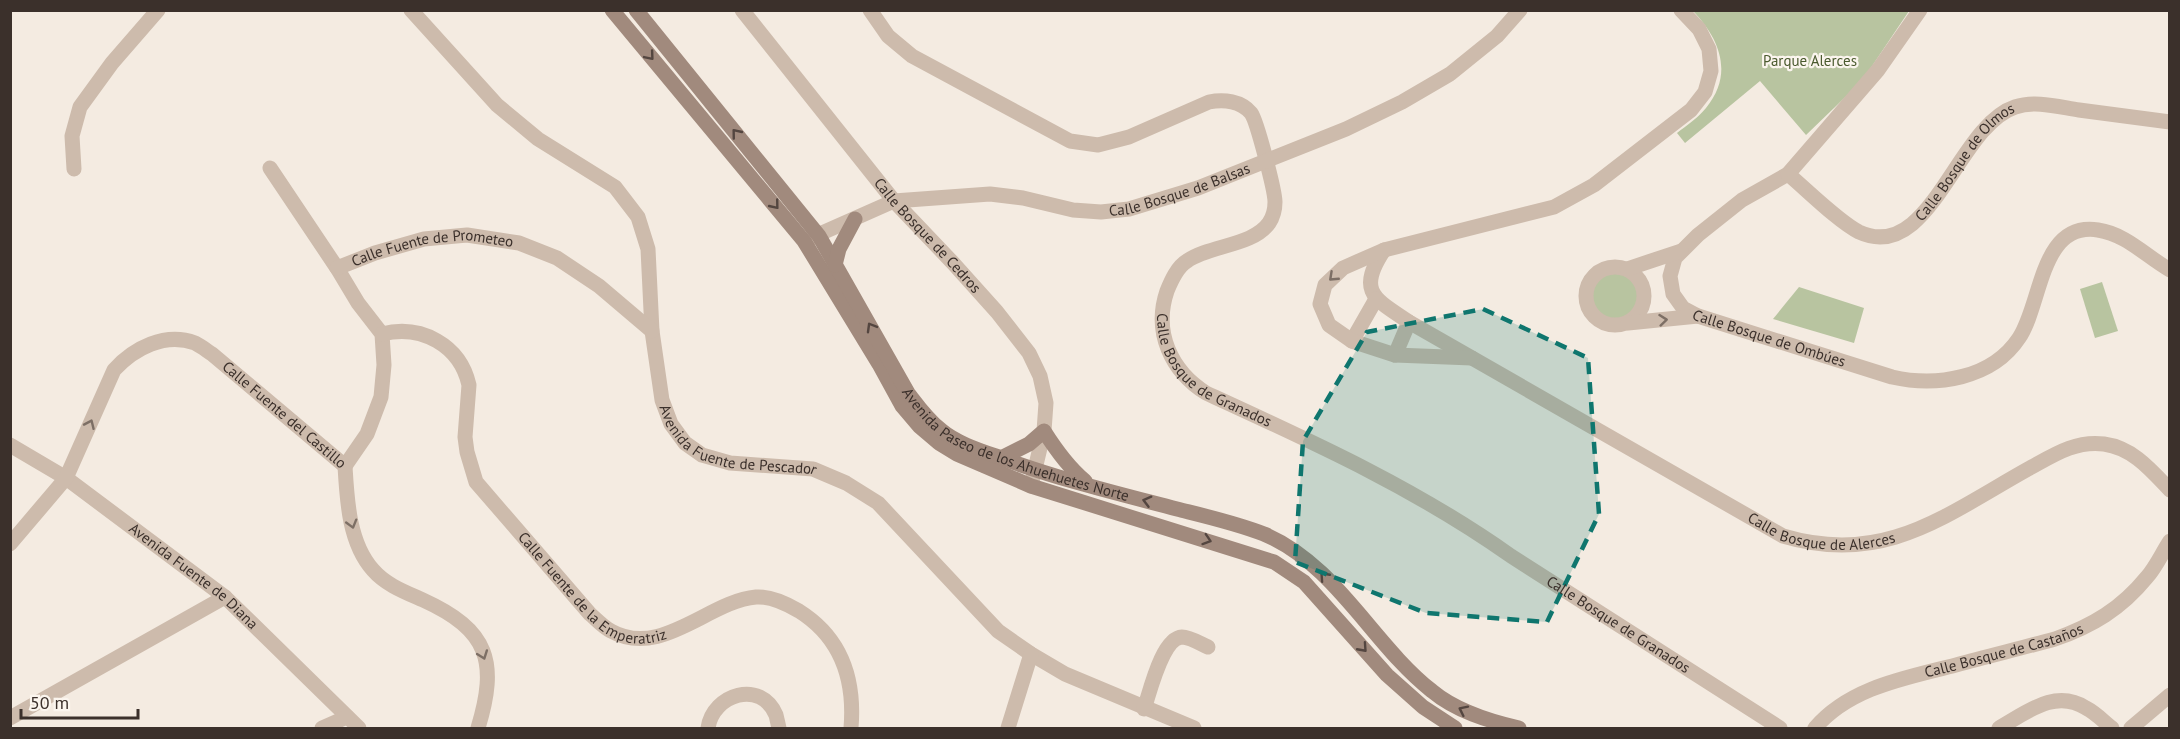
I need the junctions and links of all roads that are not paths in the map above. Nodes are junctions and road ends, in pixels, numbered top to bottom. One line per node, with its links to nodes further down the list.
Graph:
1 (158, 10): 13 (street)
2 (411, 10): 30 (street, Avenida Fuente de Pescador)
3 (612, 10): 17 (street, Avenida Paseo de los Ahuehuetes Norte, one-way to 17)
4 (636, 10): 17 (street, Avenida Paseo de los Ahuehuetes Norte, one-way to 4)
5 (742, 10): 15 (street, Calle Bosque de Cedros)
6 (870, 10): 11 (street, Calle Bosque de Granados)
7 (1520, 10): 11 (street, Calle Bosque de Balsas)
8 (1681, 10): 18 (street, Calle Bosque de Alerces)
9 (1920, 10): 14 (street)
10 (2169, 122): 14 (street, Calle Bosque de Olmos)
11 (1265, 159): 15 (street, Calle Bosque de Balsas); 63 (street, Calle Bosque de Granados)
12 (270, 168): 21 (street)
13 (74, 169)
14 (1788, 174): 19 (street)
15 (894, 201): 16 (street, Calle Bosque de Balsas); 35 (street, Calle Bosque de Cedros)
16 (855, 219): 17 (street, Calle Bosque de Balsas); 20 (street)
17 (812, 238): 20 (street, Avenida Paseo de los Ahuehuetes Norte); 42 (street, Avenida Paseo de los Ahuehuetes Norte)
18 (1384, 250): 26 (street); 32 (street, Calle Bosque de Alerces, one-way to 32)
19 (1681, 251): 22 (street); 24 (street)
20 (835, 265): 37 (street, Avenida Paseo de los Ahuehuetes Norte, one-way to 20)
21 (337, 267): 30 (street, Calle Fuente de Prometeo); 31 (street, Calle Fuente de Prometeo)
22 (1627, 269): 25 (street); 29 (street)
23 (2169, 270): 27 (street, Calle Bosque de Ombúes)
24 (1670, 285): 25 (street); 27 (street, Calle Bosque de Ombúes)
25 (1644, 289): 29 (street)
26 (1376, 299): 28 (street, Calle Bosque de Alerces); 32 (street)
27 (1698, 316): 29 (street, one-way to 27)
28 (1409, 322): 33 (street); 34 (street, Calle Bosque de Alerces)
29 (1628, 323)
30 (652, 331): 48 (street, Avenida Fuente de Pescador)
31 (382, 334): 38 (street); 58 (street, Calle Fuente de la Emperatriz)
32 (1352, 341): 33 (street, Calle Bosque de Alerces)
33 (1395, 355): 34 (street, Calle Bosque de Alerces)
34 (1475, 359): 43 (street, Calle Bosque de Alerces)
35 (1044, 431): 37 (street); 39 (street, Calle Bosque de Cedros); 41 (street)
36 (10, 445): 40 (street, Avenida Fuente de Diana)
37 (1001, 458): 39 (street, Avenida Paseo de los Ahuehuetes Norte)
38 (345, 466): 40 (street, Calle Fuente del Castillo, one-way to 38); 55 (street, Calle Fuente del Castillo, one-way to 55)
39 (1034, 470): 41 (street, Avenida Paseo de los Ahuehuetes Norte); 42 (street, Calle Bosque de Cedros)
40 (66, 478): 45 (street, Calle Fuente del Castillo); 46 (street, Avenida Fuente de Diana)
41 (1089, 485): 62 (street, Avenida Paseo de los Ahuehuetes Norte, one-way to 41)
42 (1031, 486): 61 (street, Avenida Paseo de los Ahuehuetes Norte, one-way to 61)
43 (2169, 490)
44 (2169, 541): 64 (street, Calle Bosque de Castaños)
45 (10, 544)
46 (225, 597): 51 (street, Avenida Fuente de Diana); 52 (street)
47 (1208, 647): 50 (street)
48 (1031, 654): 50 (street, Avenida Fuente de Pescador); 59 (street)
49 (2169, 695): 67 (street)
50 (1144, 709): 60 (street, Avenida Fuente de Pescador)
51 (347, 717): 53 (street); 54 (street, Avenida Fuente de Diana)
52 (10, 718)
53 (322, 729)
54 (359, 729)
55 (478, 729)
56 (708, 729): 57 (street)
57 (778, 729)
58 (851, 729)
59 (1008, 729)
60 (1194, 729)
61 (1455, 729)
62 (1518, 729)
63 (1780, 729)
64 (1815, 729)
65 (1999, 729): 66 (street)
66 (2112, 729)
67 (2130, 729)

